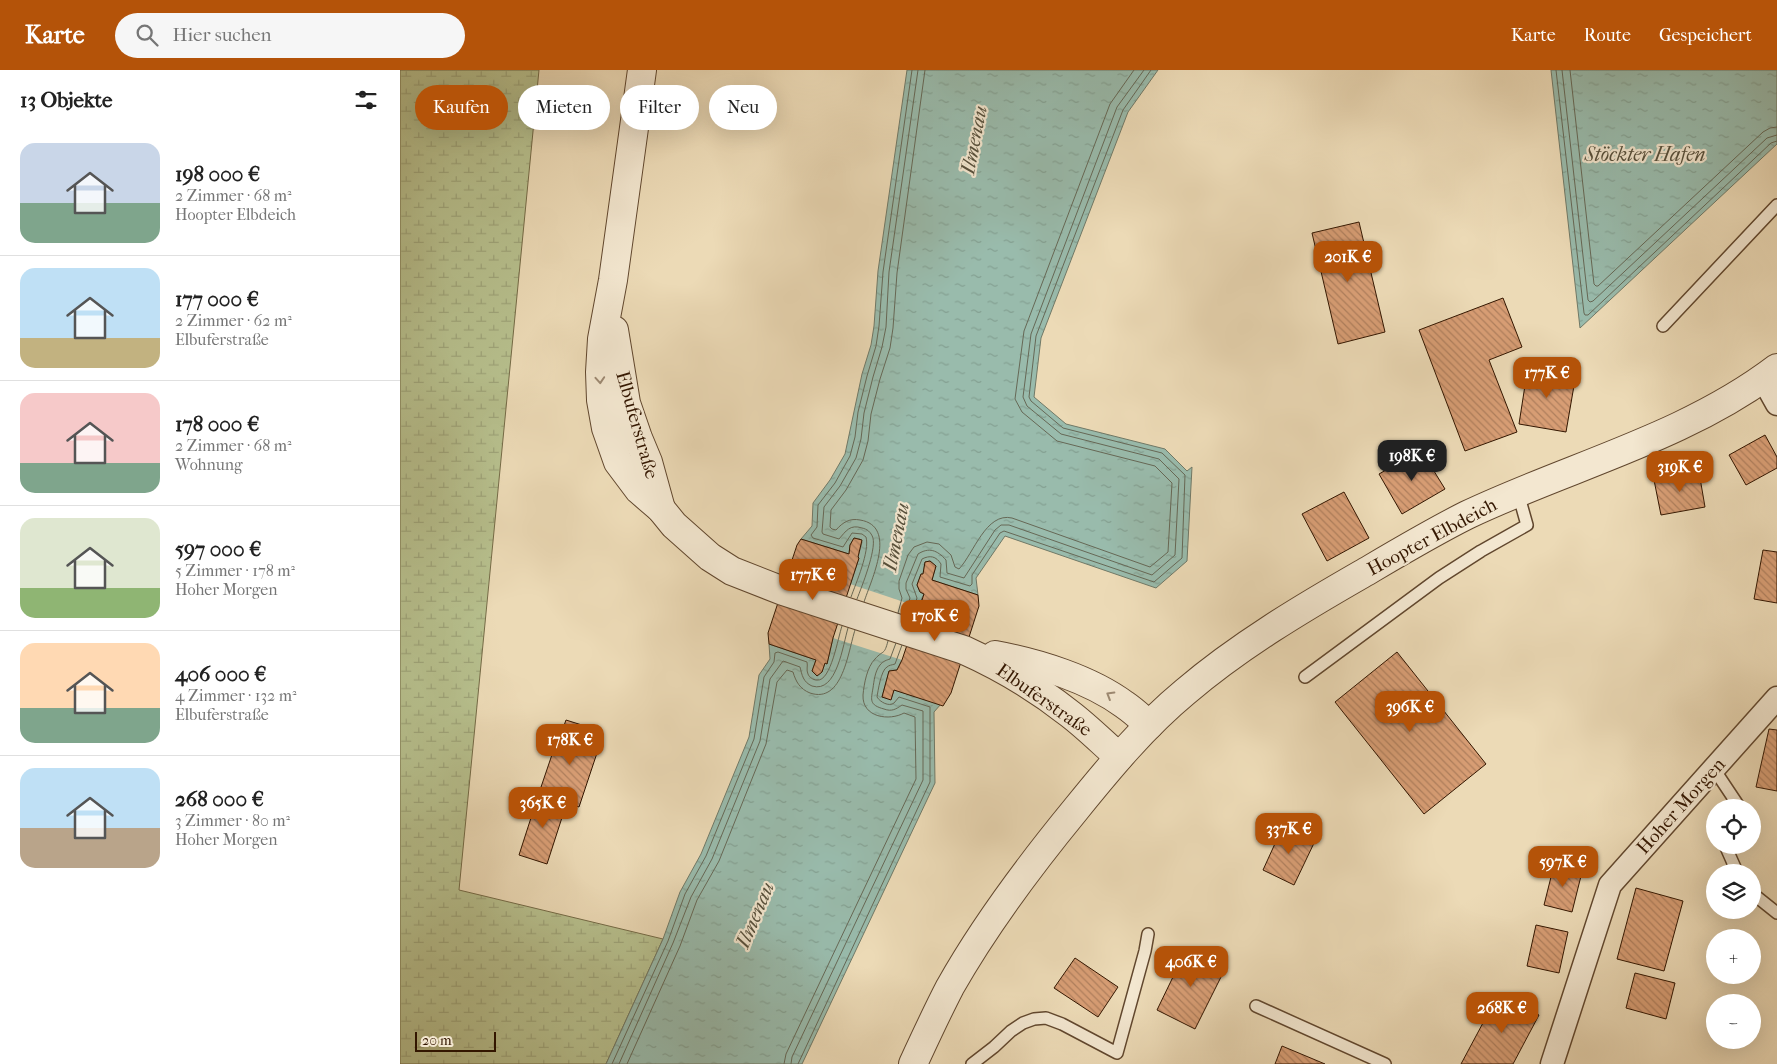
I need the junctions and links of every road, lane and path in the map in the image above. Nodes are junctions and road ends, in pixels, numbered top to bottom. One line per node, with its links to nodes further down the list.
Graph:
1 (642, 70): 7 (street, Elbuferstraße)
2 (1777, 205): 3 (lane)
3 (1663, 326)
4 (1770, 373): 5 (street); 6 (street, Hoopter Elbdeich)
5 (1777, 404)
6 (1518, 493): 8 (lane); 10 (street, Hoopter Elbdeich)
7 (964, 650): 10 (street, Elbuferstraße, one-way to 7); 11 (street, Elbuferstraße)
8 (1305, 677)
9 (1777, 698): 12 (street, Hoher Morgen)
10 (1149, 724): 11 (street, Hoopter Elbdeich)
11 (1119, 757): 18 (street, Hoopter Elbdeich)
12 (1714, 769): 13 (lane); 21 (street, Hoher Morgen)
13 (1734, 799)
14 (1761, 901): 15 (lane)
15 (1777, 914)
16 (1148, 934): 19 (lane)
17 (1256, 1006): 20 (lane)
18 (913, 1064)
19 (972, 1064)
20 (1385, 1064)
21 (1552, 1064)

